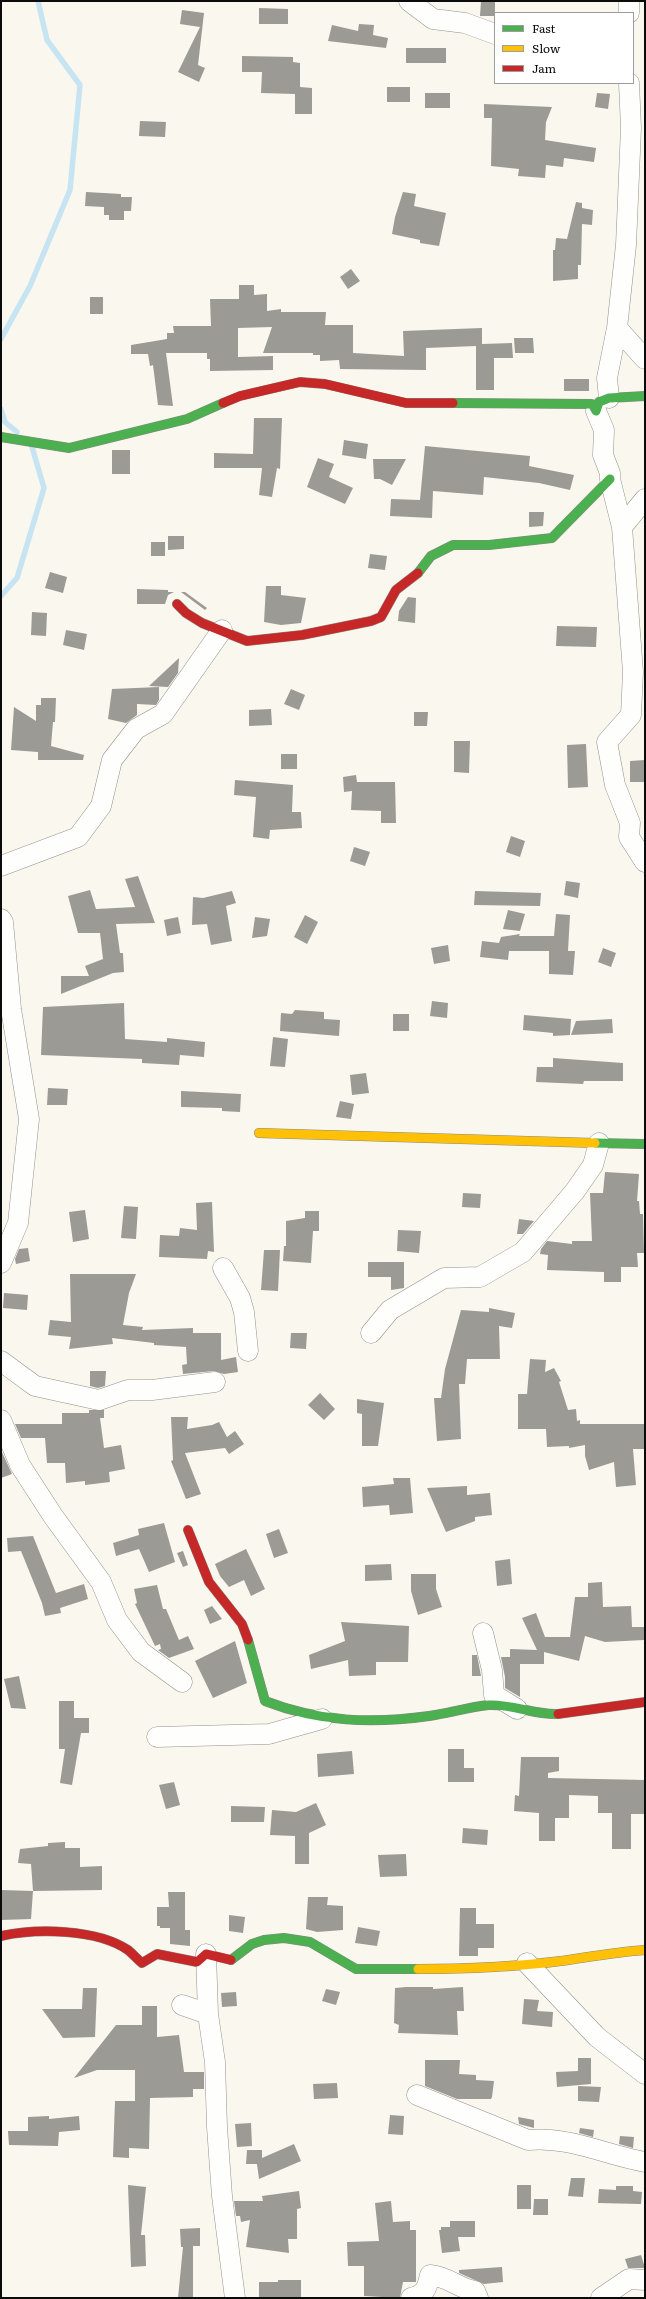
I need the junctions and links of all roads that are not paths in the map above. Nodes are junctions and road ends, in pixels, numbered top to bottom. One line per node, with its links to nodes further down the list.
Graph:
1 (409, 1): 4 (street)
2 (629, 1): 3 (street)
3 (629, 12)
4 (494, 34)
5 (631, 84): 6 (street)
6 (617, 328): 7 (street); 9 (street)
7 (645, 359)
8 (645, 396): 9 (street)
9 (603, 404): 10 (street); 11 (street)
10 (1, 437)
11 (610, 479): 13 (street); 15 (street)
12 (645, 499): 13 (street)
13 (622, 527): 16 (street)
14 (177, 604): 15 (street)
15 (222, 630): 17 (street)
16 (645, 862)
17 (1, 866)
18 (1, 918): 22 (street)
19 (259, 1133): 20 (street)
20 (599, 1143): 21 (street); 24 (street)
21 (645, 1144)
22 (1, 1263)
23 (223, 1268): 25 (street)
24 (371, 1333)
25 (248, 1351)
26 (1, 1361): 27 (street)
27 (215, 1382)
28 (1, 1420): 31 (street)
29 (188, 1530): 34 (street)
30 (483, 1633): 33 (street)
31 (182, 1682)
32 (645, 1702): 33 (street)
33 (523, 1712): 34 (street)
34 (322, 1719): 35 (street)
35 (157, 1737)
36 (1, 1936): 38 (street)
37 (645, 1950): 39 (street)
38 (206, 1954): 39 (street); 41 (street)
39 (527, 1963): 42 (street)
40 (182, 2005): 41 (street)
41 (208, 2014): 46 (street)
42 (645, 2074)
43 (417, 2095): 44 (street)
44 (645, 2162)
45 (645, 2280): 49 (street)
46 (235, 2298)
47 (411, 2298): 48 (street)
48 (478, 2298)
49 (601, 2298)

